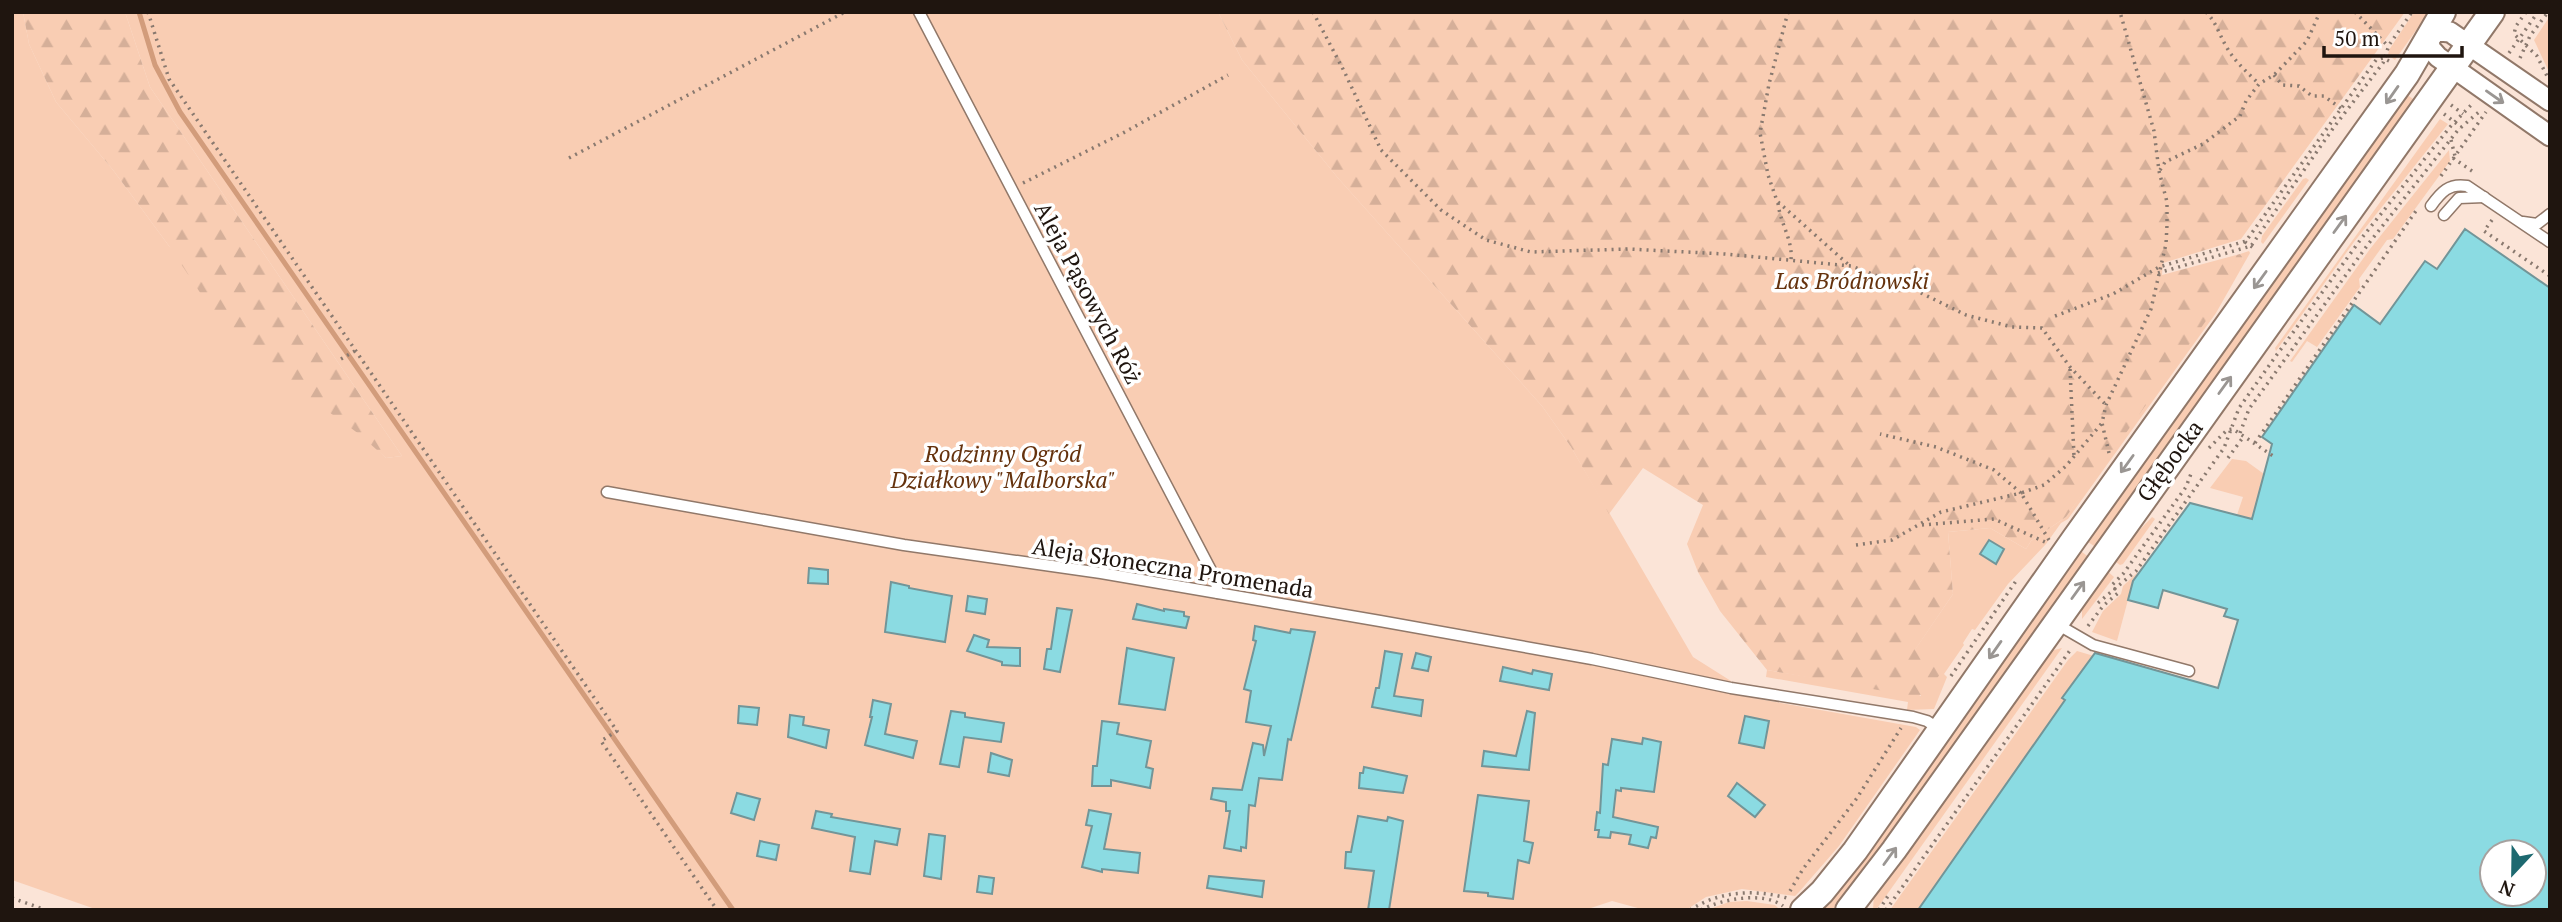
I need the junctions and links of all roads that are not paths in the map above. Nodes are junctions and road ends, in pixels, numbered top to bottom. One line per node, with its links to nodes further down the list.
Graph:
1 (919, 12): 16 (lane, Aleja Pąsowych Róż)
2 (2443, 12): 4 (street, Głębocka)
3 (2492, 12): 5 (street, Głębocka)
4 (2429, 37): 5 (street); 6 (street); 19 (street, Głębocka, one-way to 19)
5 (2469, 45): 6 (street, Głębocka); 7 (street)
6 (2453, 67): 8 (street, one-way to 8); 17 (street, Głębocka, one-way to 6)
7 (2550, 101)
8 (2550, 136)
9 (2488, 199): 10 (lane); 12 (lane); 13 (lane)
10 (2427, 204)
11 (2549, 214): 13 (lane); 14 (lane)
12 (2444, 215)
13 (2519, 221): 14 (lane)
14 (2550, 242)
15 (607, 492): 16 (lane, Aleja Słoneczna Promenada)
16 (1218, 593): 19 (lane, Aleja Słoneczna Promenada)
17 (2055, 622): 18 (lane); 21 (street, Głębocka, one-way to 17)
18 (2189, 671)
19 (1940, 729): 20 (street, Głębocka)
20 (1792, 904)
21 (1848, 910)

